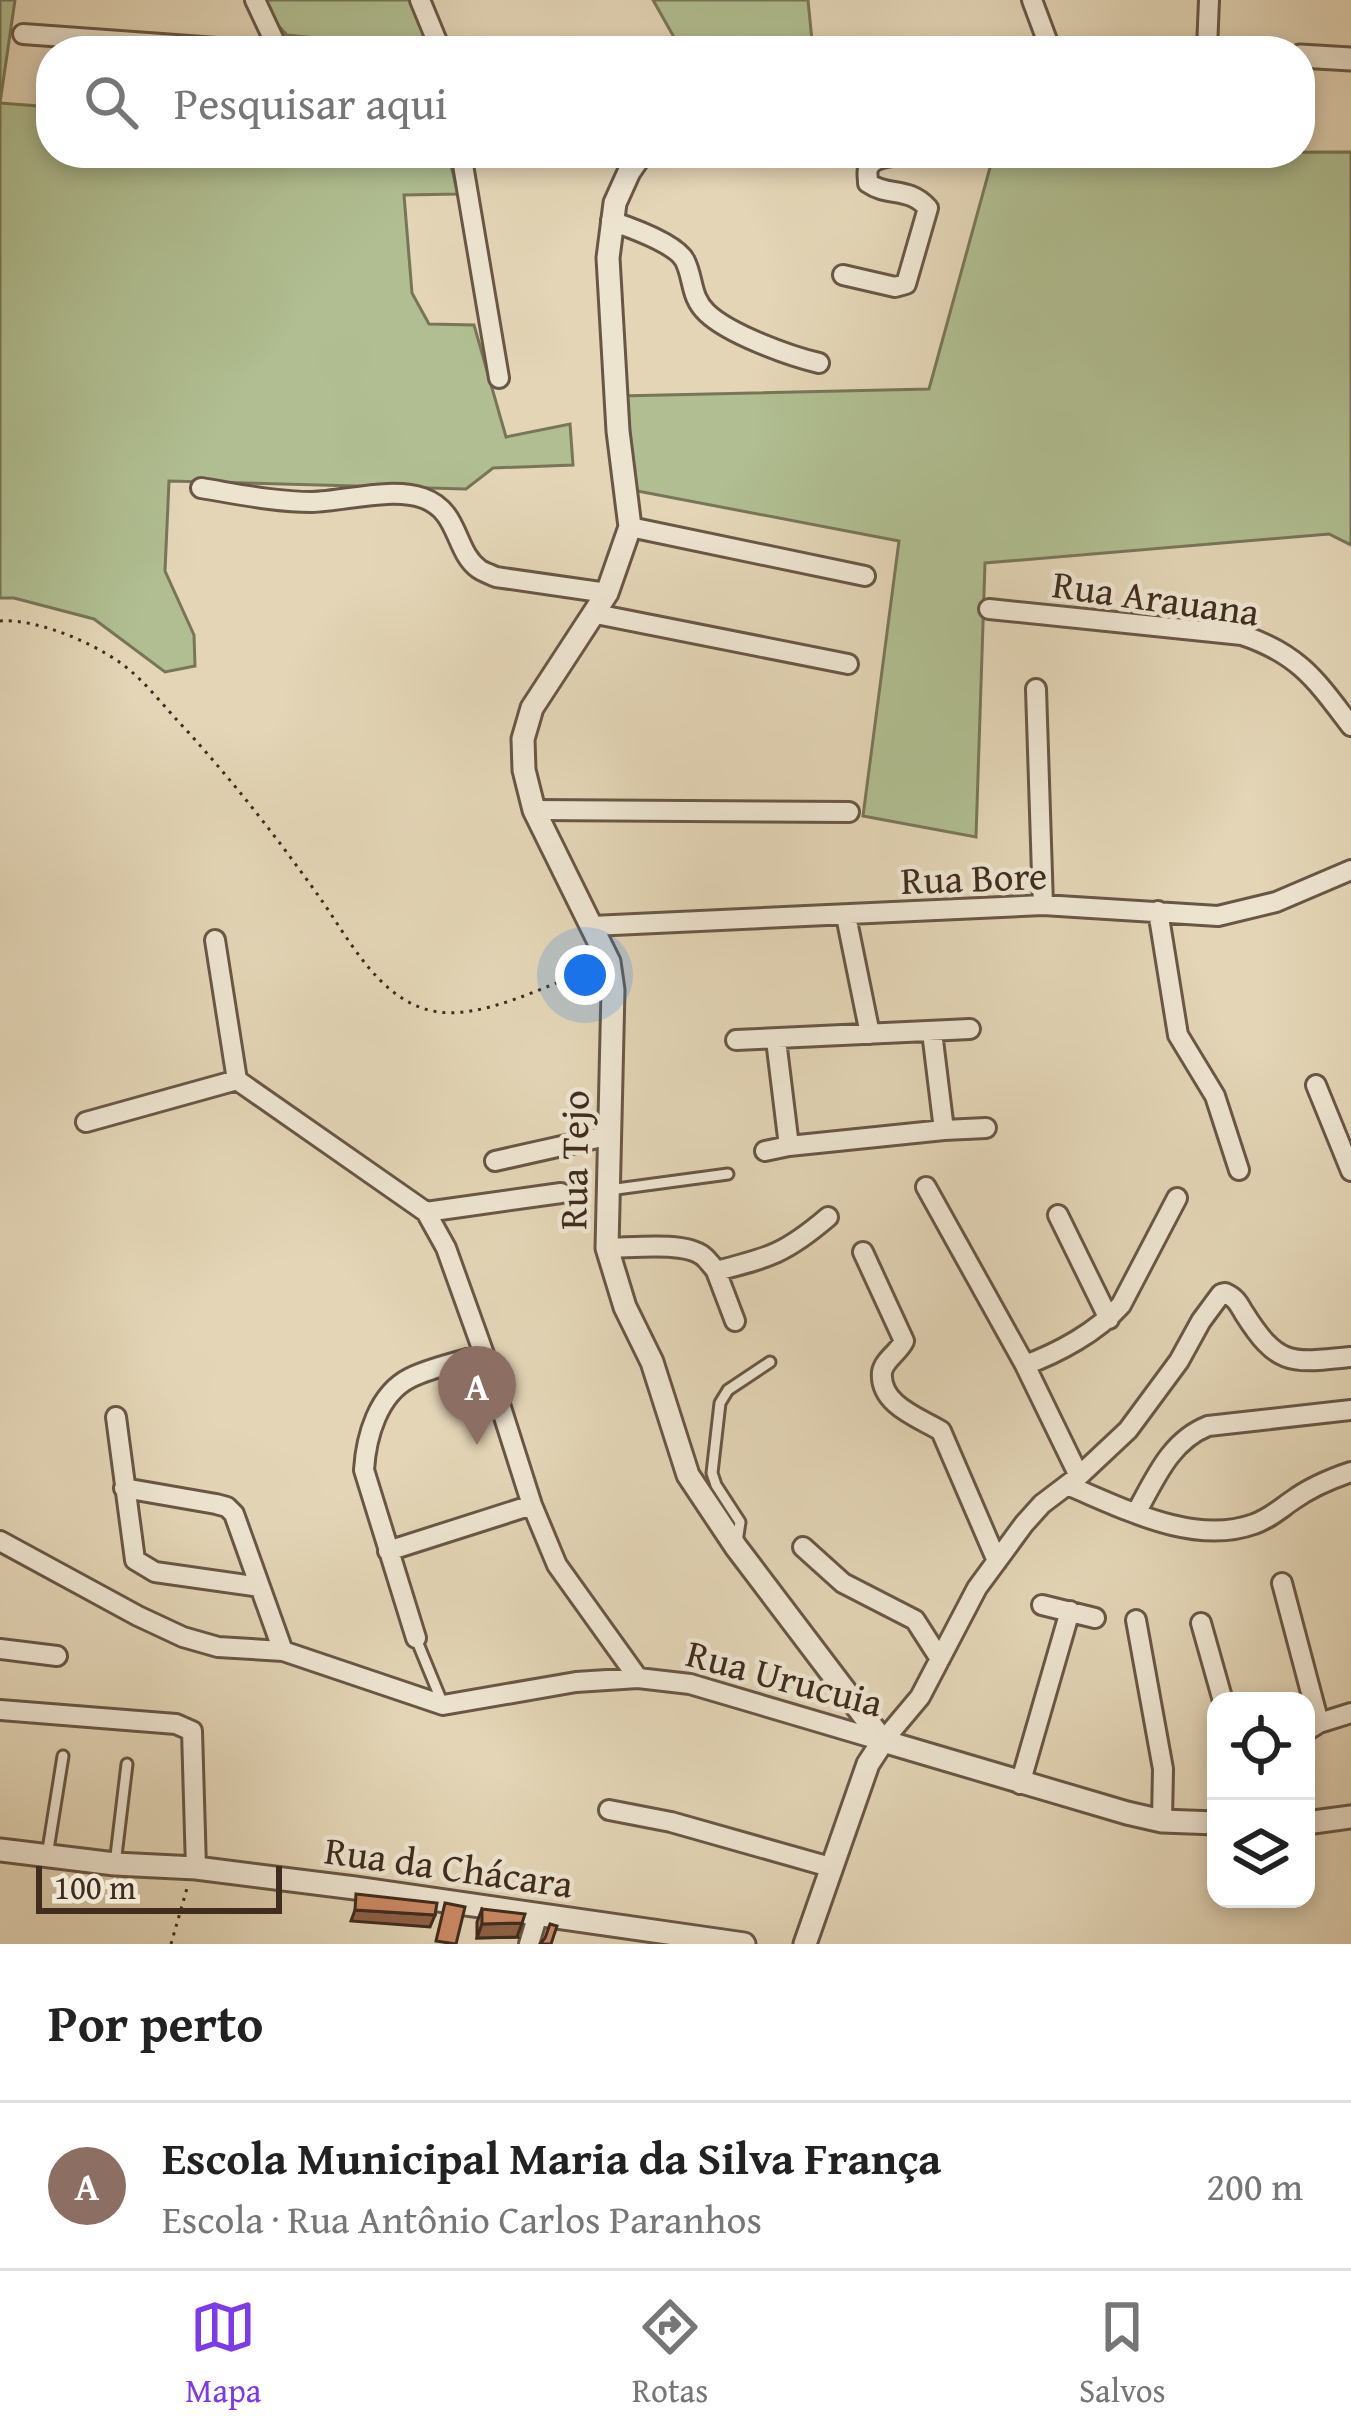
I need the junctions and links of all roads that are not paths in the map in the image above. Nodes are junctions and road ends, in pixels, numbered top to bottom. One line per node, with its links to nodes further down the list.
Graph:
1 (255, 0): 7 (street)
2 (420, 0): 8 (street)
3 (1033, 0): 9 (street)
4 (1209, 0): 10 (street)
5 (23, 34): 6 (street)
6 (51, 36)
7 (272, 36)
8 (435, 36)
9 (1046, 36)
10 (1208, 36)
11 (1315, 57): 12 (street)
12 (1351, 59)
13 (464, 168): 19 (street)
14 (632, 168): 16 (street, Rua Tejo)
15 (870, 168): 17 (street)
16 (611, 221): 18 (street); 21 (street, Rua Tejo)
17 (843, 274)
18 (819, 363)
19 (499, 378)
20 (201, 488): 23 (street)
21 (630, 527): 22 (street); 23 (street, Rua Tejo)
22 (865, 576)
23 (607, 593): 25 (street, Rua Tejo)
24 (989, 609): 28 (street, Rua Arauana)
25 (596, 614): 26 (street); 29 (street, Rua Tejo)
26 (848, 664)
27 (1036, 689): 32 (street)
28 (1351, 726)
29 (533, 810): 30 (street); 35 (street, Rua Tejo)
30 (849, 812)
31 (1351, 870): 33 (street, Rua Bore)
32 (1043, 905): 33 (street, Rua Bore); 34 (street, Rua Bore)
33 (1158, 911): 51 (street)
34 (846, 916): 35 (street, Rua Bore); 39 (street)
35 (592, 926): 47 (street, Rua Tejo)
36 (215, 940): 42 (street)
37 (970, 1029): 38 (street)
38 (932, 1032): 39 (street); 46 (street)
39 (870, 1034): 41 (street)
40 (736, 1040): 41 (street)
41 (776, 1040): 48 (street)
42 (237, 1080): 44 (street); 58 (street)
43 (1316, 1085): 52 (street)
44 (86, 1122)
45 (986, 1128): 46 (street)
46 (944, 1130): 48 (street)
47 (610, 1136): 50 (street); 55 (street, Rua Tejo)
48 (789, 1146): 49 (street)
49 (765, 1151)
50 (495, 1161)
51 (1239, 1170)
52 (1351, 1171)
53 (728, 1174): 55 (lane)
54 (926, 1187): 69 (street)
55 (609, 1190): 61 (street, Rua Tejo)
56 (561, 1193): 58 (street)
57 (1177, 1198): 64 (street)
58 (426, 1212): 66 (street)
59 (1058, 1215): 64 (street)
60 (828, 1217): 63 (street)
61 (607, 1248): 63 (street); 78 (street, Rua Tejo)
62 (863, 1252): 81 (street)
63 (716, 1271): 65 (street)
64 (1108, 1319): 69 (street)
65 (735, 1321)
66 (484, 1354): 75 (street); 80 (street)
67 (1351, 1357): 73 (street)
68 (770, 1362): 78 (lane)
69 (1025, 1365): 73 (street)
70 (1351, 1410): 76 (street)
71 (116, 1417): 74 (street)
72 (1351, 1472): 76 (street)
73 (1073, 1481): 76 (street); 81 (street)
74 (124, 1489): 83 (street); 83 (street)
75 (532, 1505): 80 (street); 94 (street)
76 (1136, 1513)
77 (0, 1541): 91 (street, Rua Urucuia)
78 (736, 1547): 101 (street, Rua Tejo)
79 (803, 1547): 93 (street)
80 (388, 1550): 89 (street)
81 (997, 1561): 93 (street)
82 (1282, 1583): 96 (street)
83 (260, 1587): 91 (street)
84 (1042, 1605): 85 (street)
85 (1070, 1611): 86 (street); 104 (street)
86 (1095, 1618)
87 (1136, 1620): 107 (street)
88 (1201, 1623): 95 (street)
89 (418, 1642): 97 (lane)
90 (0, 1649): 92 (street)
91 (283, 1651): 97 (street, Rua Urucuia)
92 (57, 1656)
93 (940, 1659): 101 (street)
94 (638, 1678): 97 (street, Rua Urucuia); 101 (street, Rua Urucuia)
95 (1220, 1692)
96 (1305, 1692)
97 (443, 1705)
98 (0, 1710): 114 (street)
99 (1351, 1713): 100 (street)
100 (1315, 1726)
101 (883, 1741): 104 (street, Rua Urucuia); 113 (street)
102 (63, 1756): 111 (lane)
103 (127, 1764): 112 (lane)
104 (1020, 1784): 107 (street, Rua Urucuia)
105 (609, 1810): 113 (street)
106 (1351, 1817): 108 (street)
107 (1162, 1821): 109 (street, Rua Urucuia)
108 (1315, 1822)
109 (1207, 1823)
110 (0, 1850): 111 (street, Rua da Chácara)
111 (47, 1856): 112 (street, Rua da Chácara)
112 (116, 1864): 114 (street, Rua da Chácara)
113 (830, 1867): 119 (street)
114 (194, 1868): 115 (street, Rua da Chácara)
115 (538, 1914): 116 (street, Rua da Chácara); 117 (street)
116 (650, 1937): 118 (street, Rua da Chácara)
117 (530, 1944)
118 (744, 1944)
119 (805, 1944)

